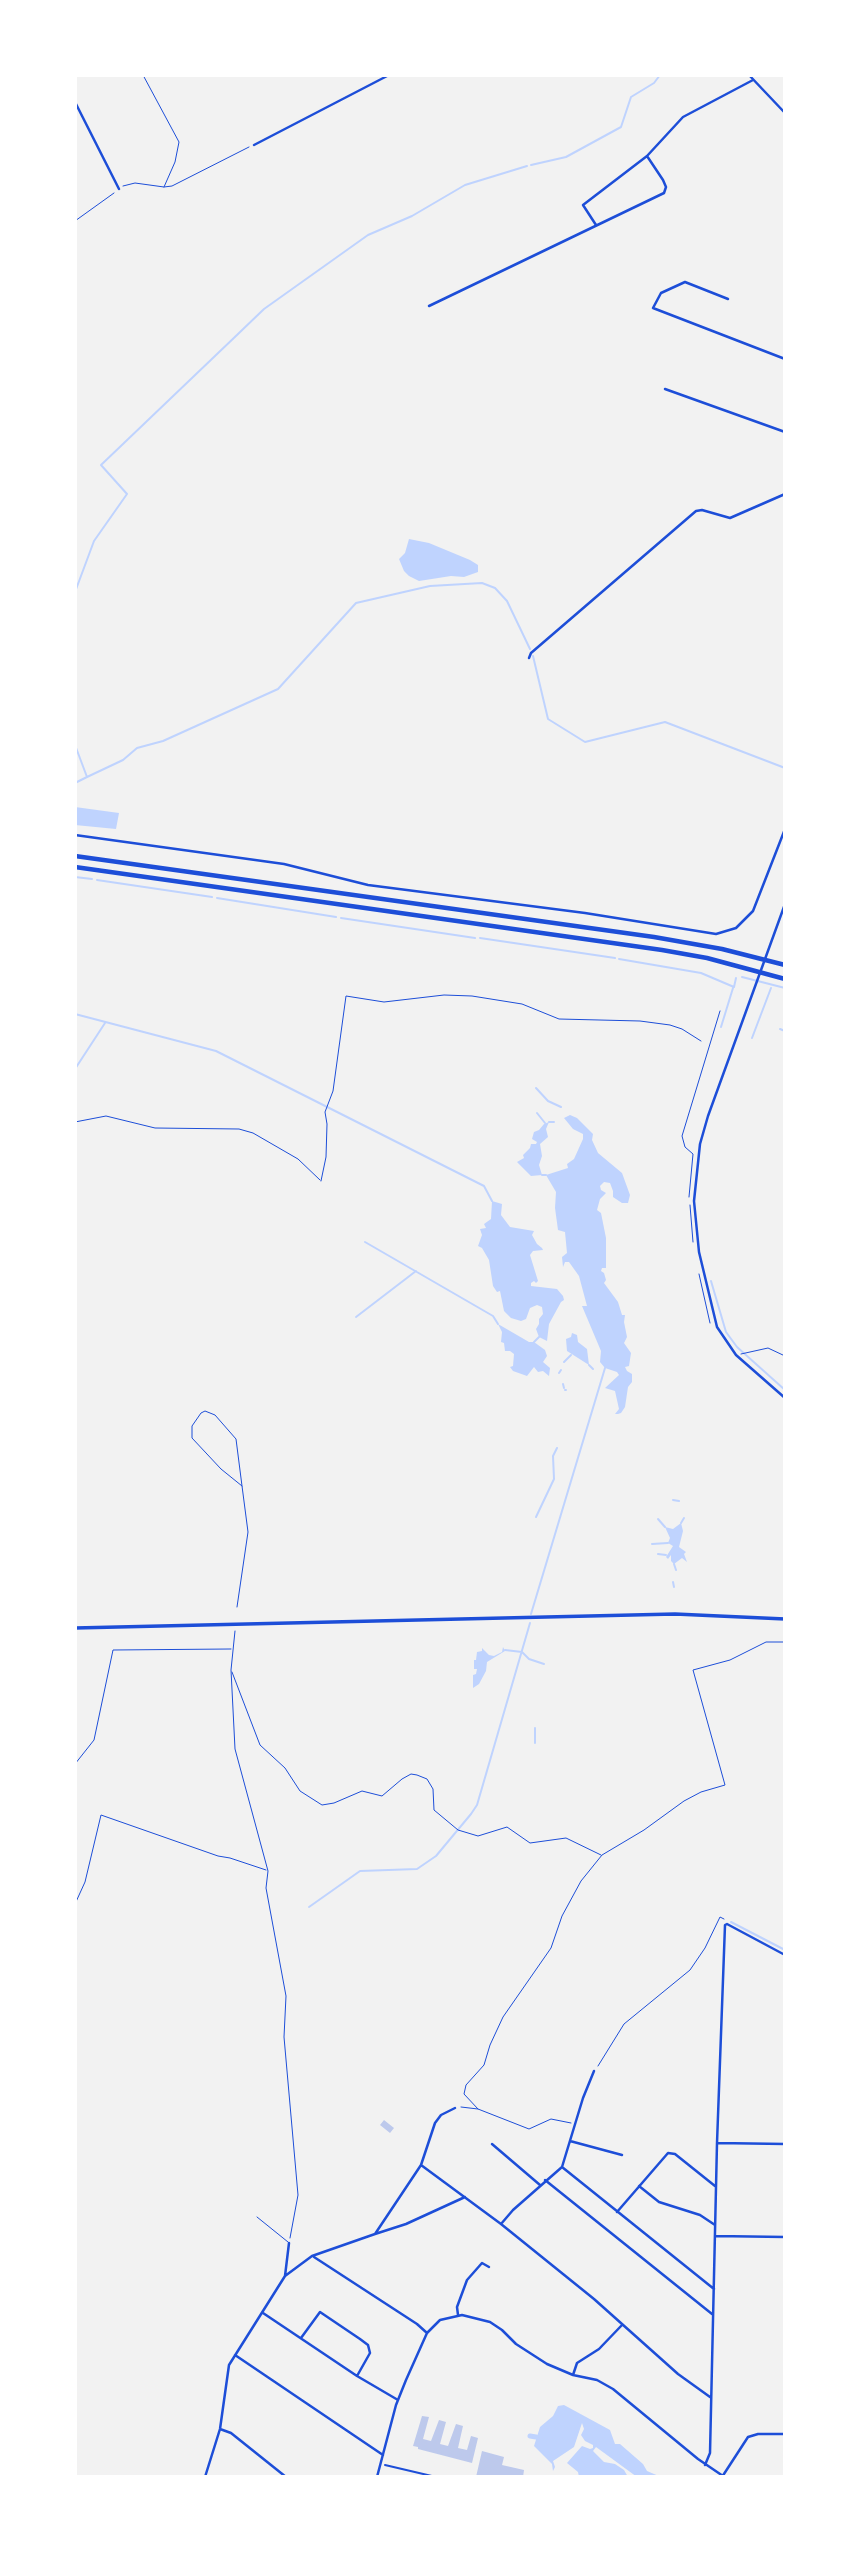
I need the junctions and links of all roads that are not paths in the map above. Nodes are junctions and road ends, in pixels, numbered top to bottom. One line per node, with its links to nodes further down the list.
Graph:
1 (389, 75): 6 (street)
2 (749, 75): 3 (street)
3 (754, 80): 5 (street); 7 (street)
4 (75, 103): 8 (street)
5 (785, 113)
6 (254, 145)
7 (647, 156): 9 (street); 9 (street)
8 (119, 189)
9 (596, 225): 11 (street)
10 (728, 299): 12 (street)
11 (429, 306)
12 (785, 359)
13 (665, 389): 14 (street)
14 (785, 432)
15 (785, 494): 16 (street)
16 (529, 658)
17 (785, 829): 18 (street)
18 (75, 835)
19 (75, 856): 22 (highway)
20 (75, 867): 23 (highway)
21 (785, 904): 24 (street)
22 (785, 965)
23 (785, 979)
24 (785, 1398)
25 (785, 1619): 26 (main road)
26 (75, 1628)
27 (785, 1955): 31 (street)
28 (594, 2071): 30 (street)
29 (456, 2108): 35 (street)
30 (570, 2141): 34 (street); 36 (street)
31 (717, 2143): 33 (street); 40 (street)
32 (492, 2144): 38 (street)
33 (785, 2144)
34 (622, 2155)
35 (421, 2165): 41 (street); 46 (street)
36 (562, 2167): 37 (street); 42 (street)
37 (545, 2180): 38 (street); 55 (street)
38 (540, 2185): 44 (street)
39 (639, 2186): 40 (street); 42 (street); 45 (street)
40 (716, 2187): 45 (street)
41 (465, 2197): 44 (street); 46 (street)
42 (617, 2212): 53 (street)
43 (257, 2217): 49 (lane)
44 (501, 2224): 57 (street)
45 (715, 2225): 47 (street)
46 (375, 2234): 50 (street)
47 (715, 2236): 48 (street); 53 (street)
48 (785, 2237)
49 (289, 2244): 52 (street)
50 (312, 2256): 52 (street); 58 (street)
51 (489, 2267): 56 (street)
52 (285, 2276): 54 (street)
53 (714, 2288): 55 (street)
54 (263, 2313): 59 (street); 60 (street)
55 (713, 2314): 63 (street)
56 (458, 2315): 58 (street); 61 (street)
57 (622, 2325): 61 (street); 63 (street)
58 (427, 2333): 64 (street)
59 (301, 2338): 62 (street); 62 (street)
60 (235, 2355): 65 (street); 67 (street)
61 (573, 2375): 69 (street)
62 (357, 2376): 64 (street)
63 (710, 2398): 69 (street)
64 (398, 2400): 67 (street)
65 (220, 2429): 71 (street); 72 (street)
66 (785, 2434): 70 (street)
67 (383, 2455): 73 (street)
68 (384, 2465): 74 (street)
69 (705, 2465): 70 (street)
70 (723, 2476)
71 (205, 2477)
72 (286, 2477)
73 (377, 2477)
74 (436, 2477)

